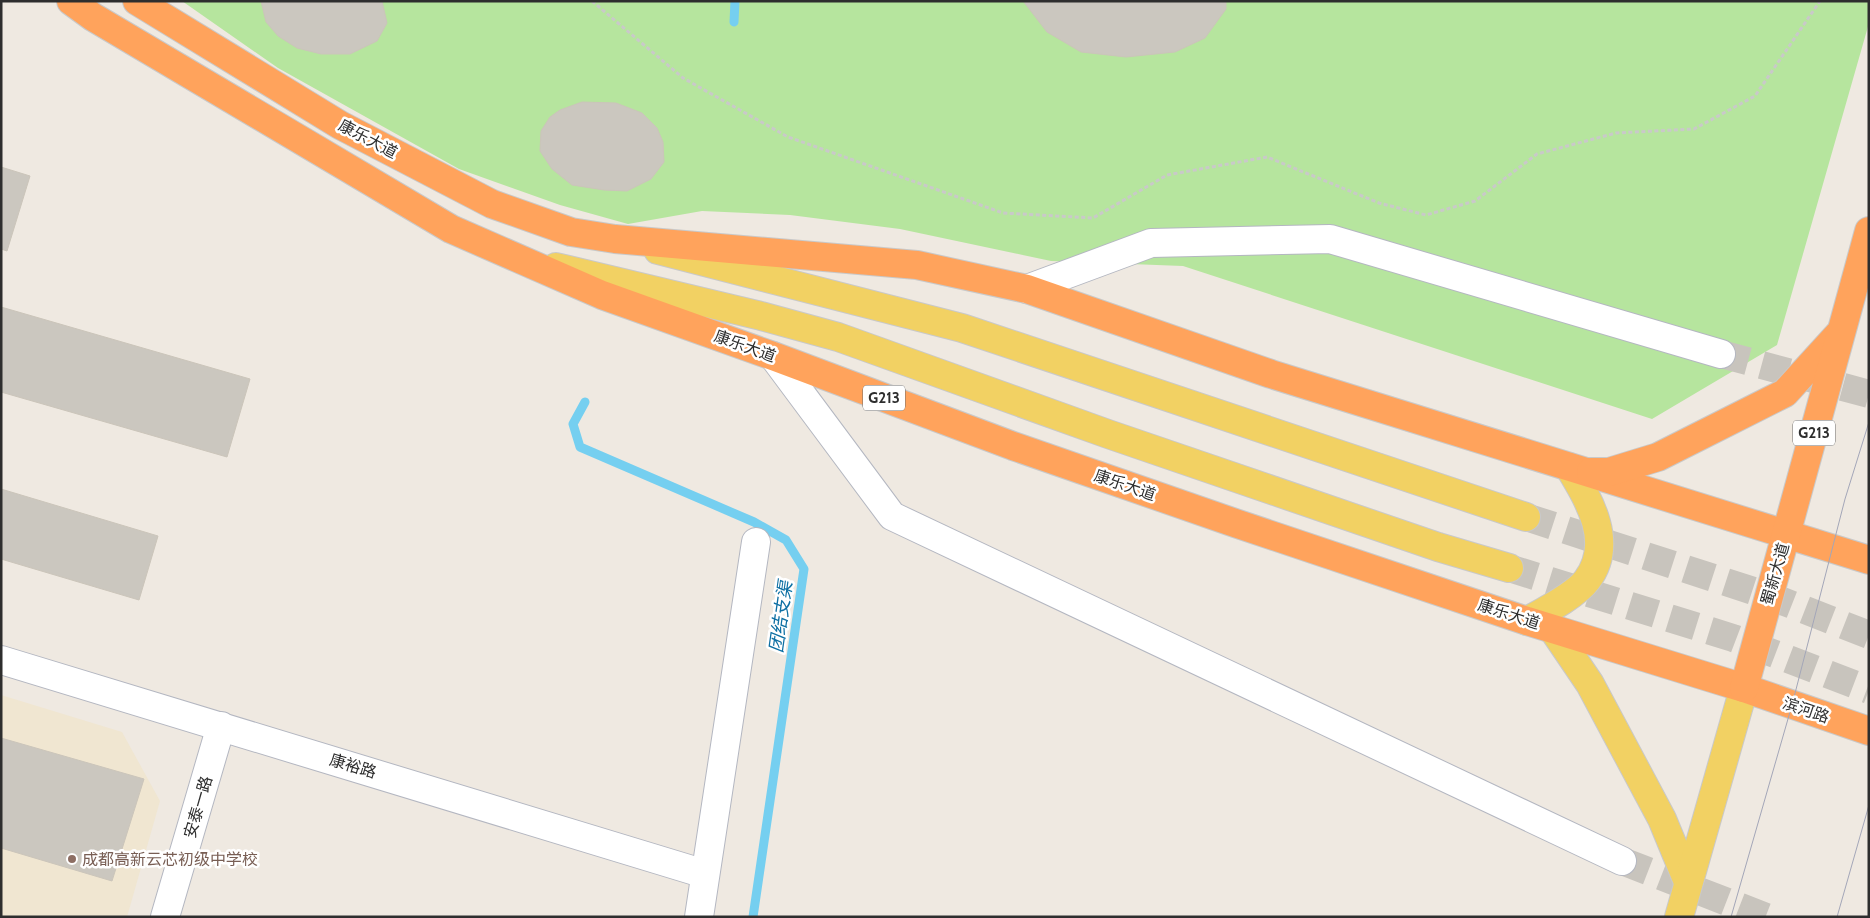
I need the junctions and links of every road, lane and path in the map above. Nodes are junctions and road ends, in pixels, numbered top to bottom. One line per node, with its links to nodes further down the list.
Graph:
1 (71, 1): 7 (highway, 康乐大道 / G213)
2 (137, 1): 6 (highway, 康乐大道)
3 (592, 1): 4 (path)
4 (1820, 1)
5 (1869, 231): 9 (highway, 蜀新大道 / G213)
6 (615, 240): 8 (highway, 康乐大道); 13 (main road, 康乐大道)
7 (515, 257): 11 (highway, 康乐大道 / G213); 17 (main road, 康乐大道)
8 (1026, 289): 10 (street); 12 (highway, 康乐大道)
9 (1842, 330): 12 (highway); 14 (highway, 蜀新大道 / G213)
10 (1721, 354)
11 (773, 356): 18 (highway, 康乐大道 / G213); 24 (street)
12 (1575, 469): 14 (highway, 康乐大道); 18 (main road)
13 (1526, 516)
14 (1786, 535): 16 (highway); 21 (highway, 蜀新大道)
15 (756, 542): 25 (street)
16 (1869, 560)
17 (1509, 568)
18 (1527, 621): 19 (highway, 康乐大道 / G213)
19 (1552, 628): 21 (highway, 康乐大道 / G213); 26 (main road)
20 (1, 660): 22 (street, 康裕路)
21 (1744, 688): 23 (highway, 滨河路 / G213); 26 (main road, 蜀新大道)
22 (221, 726): 25 (street, 康裕路); 27 (street, 安泰一路)
23 (1869, 731)
24 (1622, 861)
25 (705, 874): 28 (street)
26 (1688, 882): 29 (main road, 蜀新大道)
27 (166, 917)
28 (699, 917)
29 (1678, 917)

